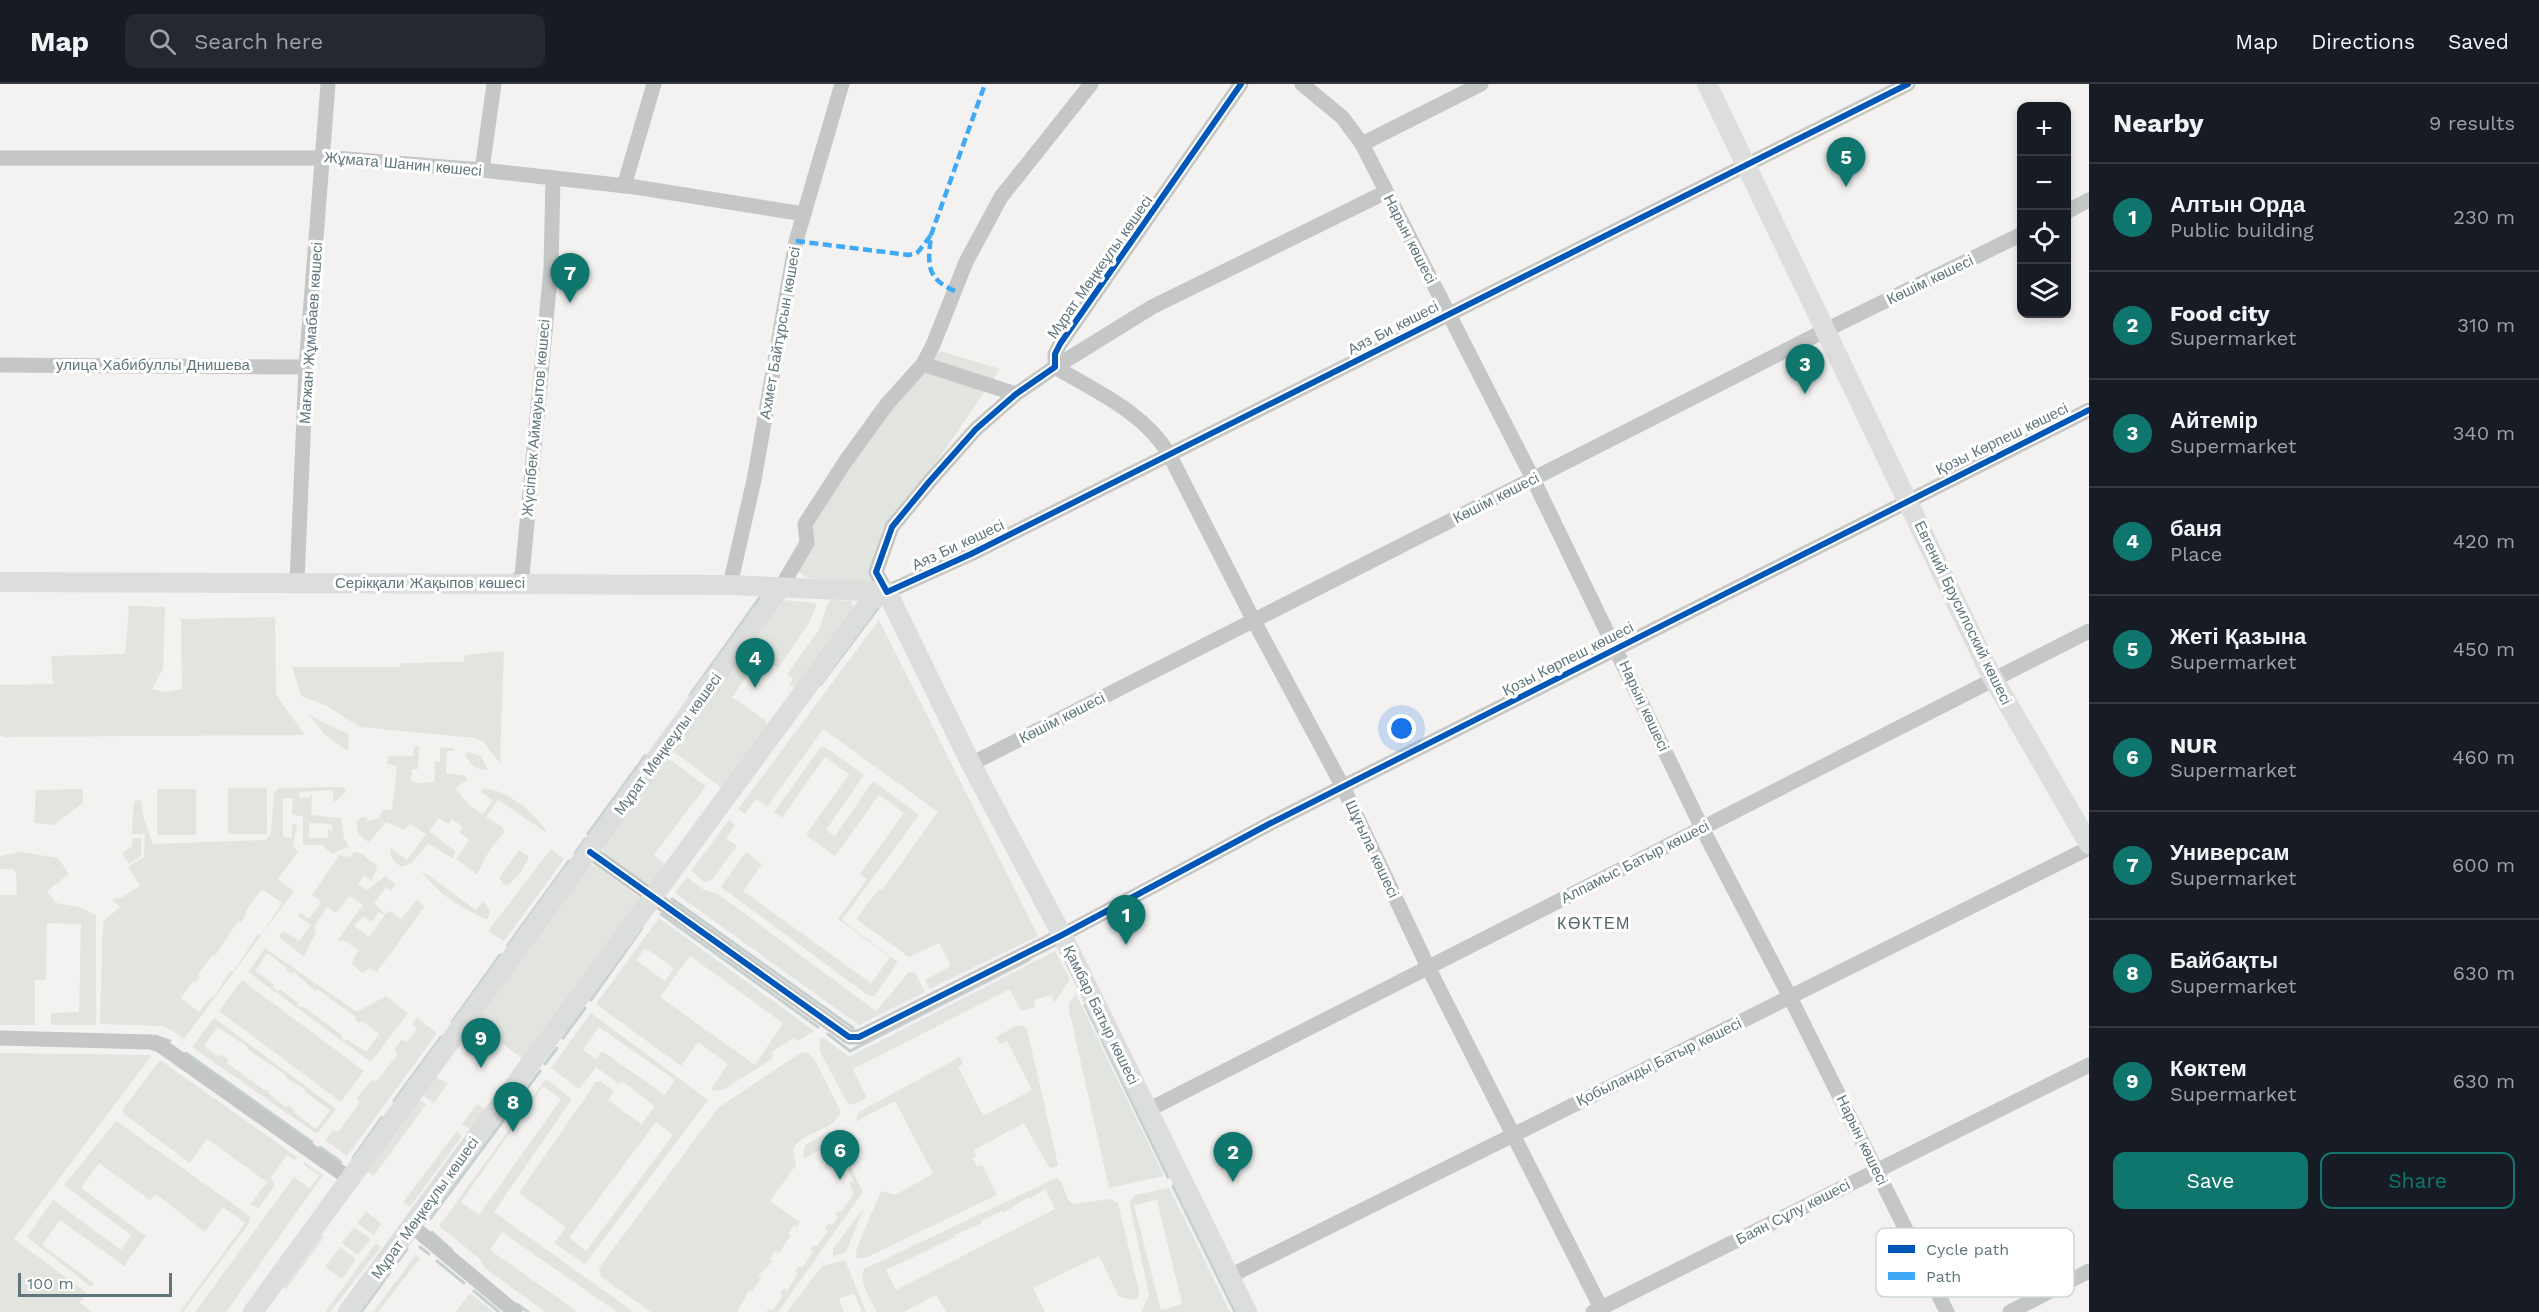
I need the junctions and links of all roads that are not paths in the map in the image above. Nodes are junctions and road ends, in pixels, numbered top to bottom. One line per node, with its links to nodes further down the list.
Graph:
1 (328, 84): 12 (street, Мағжан Жұмабаев көшесі)
2 (494, 84): 15 (street)
3 (654, 84): 17 (street)
4 (842, 84): 21 (street, Ахмет Байтұрсын көшесі)
5 (1091, 84): 25 (street, Мұрат Мөңкеұлы көшесі)
6 (1241, 84): 28 (street, Мұрат Мөңкеұлы көшесі)
7 (1302, 84): 11 (street, Нарын көшесі)
8 (1481, 84): 11 (street)
9 (1707, 84): 14 (main road, Евгений Брусилоский көшесі)
10 (1908, 84): 14 (street, Аяз Би көшесі)
11 (1362, 144): 18 (street, Нарын көшесі)
12 (324, 157): 13 (street, Жұмата Шанин көшесі); 15 (street, Жұмата Шанин көшесі); 27 (street, Мағжан Жұмабаев көшесі)
13 (0, 158)
14 (1748, 166): 23 (street, Аяз Би көшесі); 24 (main road, Евгений Брусилоский көшесі)
15 (482, 170): 16 (street, Жұмата Шанин көшесі)
16 (553, 178): 17 (street, Жұмата Шанин көшесі); 36 (street, Жүсіпбек Аймауытов көшесі)
17 (624, 186): 21 (street, Жұмата Шанин көшесі)
18 (1386, 192): 23 (street, Нарын көшесі); 28 (street)
19 (2089, 200): 20 (street)
20 (2071, 210)
21 (804, 214): 37 (street, Ахмет Байтұрсын көшесі)
22 (2017, 236): 24 (street, Көшім көшесі)
23 (1448, 314): 31 (street, Аяз Би көшесі); 32 (street, Нарын көшесі)
24 (1826, 330): 32 (street, Көшім көшесі); 33 (main road, Евгений Брусилоский көшесі)
25 (923, 363): 29 (street); 38 (street, Мұрат Мөңкеұлы көшесі)
26 (0, 365): 27 (street, улица Хабибуллы Днишева)
27 (306, 367): 35 (street, Мағжан Жұмабаев көшесі)
28 (1055, 367): 29 (street); 31 (street, Шұғыла көшесі)
29 (1016, 394): 40 (street)
30 (2089, 410): 33 (street, Қозы Көрпеш көшесі)
31 (1169, 454): 40 (street, Аяз Би көшесі); 42 (street, Шұғыла көшесі)
32 (1533, 479): 42 (street, Көшім көшесі); 44 (street, Нарын көшесі)
33 (1908, 500): 44 (street, Қозы Көрпеш көшесі); 45 (main road, Евгений Брусилоский көшесі)
34 (0, 582): 35 (main road, Серікқали Жақыпов көшесі)
35 (297, 582): 36 (main road, Серікқали Жақыпов көшесі)
36 (514, 582): 37 (main road, Серікқали Жақыпов көшесі)
37 (730, 585): 38 (main road, Серікқали Жақыпов көшесі)
38 (781, 587): 39 (main road, Серікқали Жақыпов көшесі); 50 (main road, Мұрат Мөңкеұлы көшесі)
39 (859, 591): 40 (main road, Серікқали Жақыпов көшесі); 41 (main road)
40 (887, 592): 41 (main road, Мұрат Мөңкеұлы көшесі); 46 (main road, Қамбар Батыр көшесі)
41 (863, 611): 51 (main road, Мұрат Мөңкеұлы көшесі)
42 (1254, 621): 46 (street, Көшім көшесі); 47 (street, Шұғыла көшесі)
43 (2089, 631): 45 (street, Алпамыс Батыр көшесі)
44 (1617, 648): 47 (street, Қозы Көрпеш көшесі); 48 (street, Нарын көшесі)
45 (1993, 680): 48 (street, Алпамыс Батыр көшесі); 49 (main road, Евгений Брусилоский көшесі)
46 (971, 764): 52 (main road, Қамбар Батыр көшесі)
47 (1343, 787): 52 (street, Қозы Көрпеш көшесі); 53 (street, Шұғыла көшесі)
48 (1702, 828): 53 (street, Алпамыс Батыр көшесі); 54 (street, Нарын көшесі)
49 (2089, 846): 54 (street, Қобыланды Батыр көшесі)
50 (584, 860): 51 (street); 60 (main road, Мұрат Мөңкеұлы көшесі)
51 (652, 897): 52 (street, Қозы Көрпеш көшесі); 61 (main road, Мұрат Мөңкеұлы көшесі)
52 (1062, 935): 57 (main road, Қамбар Батыр көшесі)
53 (1428, 967): 57 (street, Алпамыс Батыр көшесі); 58 (street, Шұғыла көшесі)
54 (1790, 997): 58 (street, Қобыланды Батыр көшесі); 59 (street, Нарын көшесі)
55 (0, 1038): 60 (street)
56 (2089, 1065): 59 (street, Баян Сұлу көшесі)
57 (1148, 1110): 64 (main road, Қамбар Батыр көшесі)
58 (1514, 1134): 64 (street, Қобыланды Батыр көшесі); 68 (street, Шұғыла көшесі)
59 (1877, 1170): 62 (street, Нарын көшесі); 68 (street, Баян Сұлу көшесі)
60 (350, 1179): 69 (main road, Мұрат Мөңкеұлы көшесі)
61 (412, 1226): 70 (main road, Мұрат Мөңкеұлы көшесі); 71 (street)
62 (1906, 1228)
63 (2089, 1271): 65 (street)
64 (1228, 1276): 72 (main road, Қамбар Батыр көшесі)
65 (2074, 1279)
66 (1940, 1297): 73 (street, Нарын көшесі)
67 (2039, 1297): 74 (street)
68 (1599, 1311)
69 (253, 1312)
70 (348, 1312)
71 (515, 1312)
72 (1247, 1312)
73 (1947, 1312)
74 (2010, 1312)

